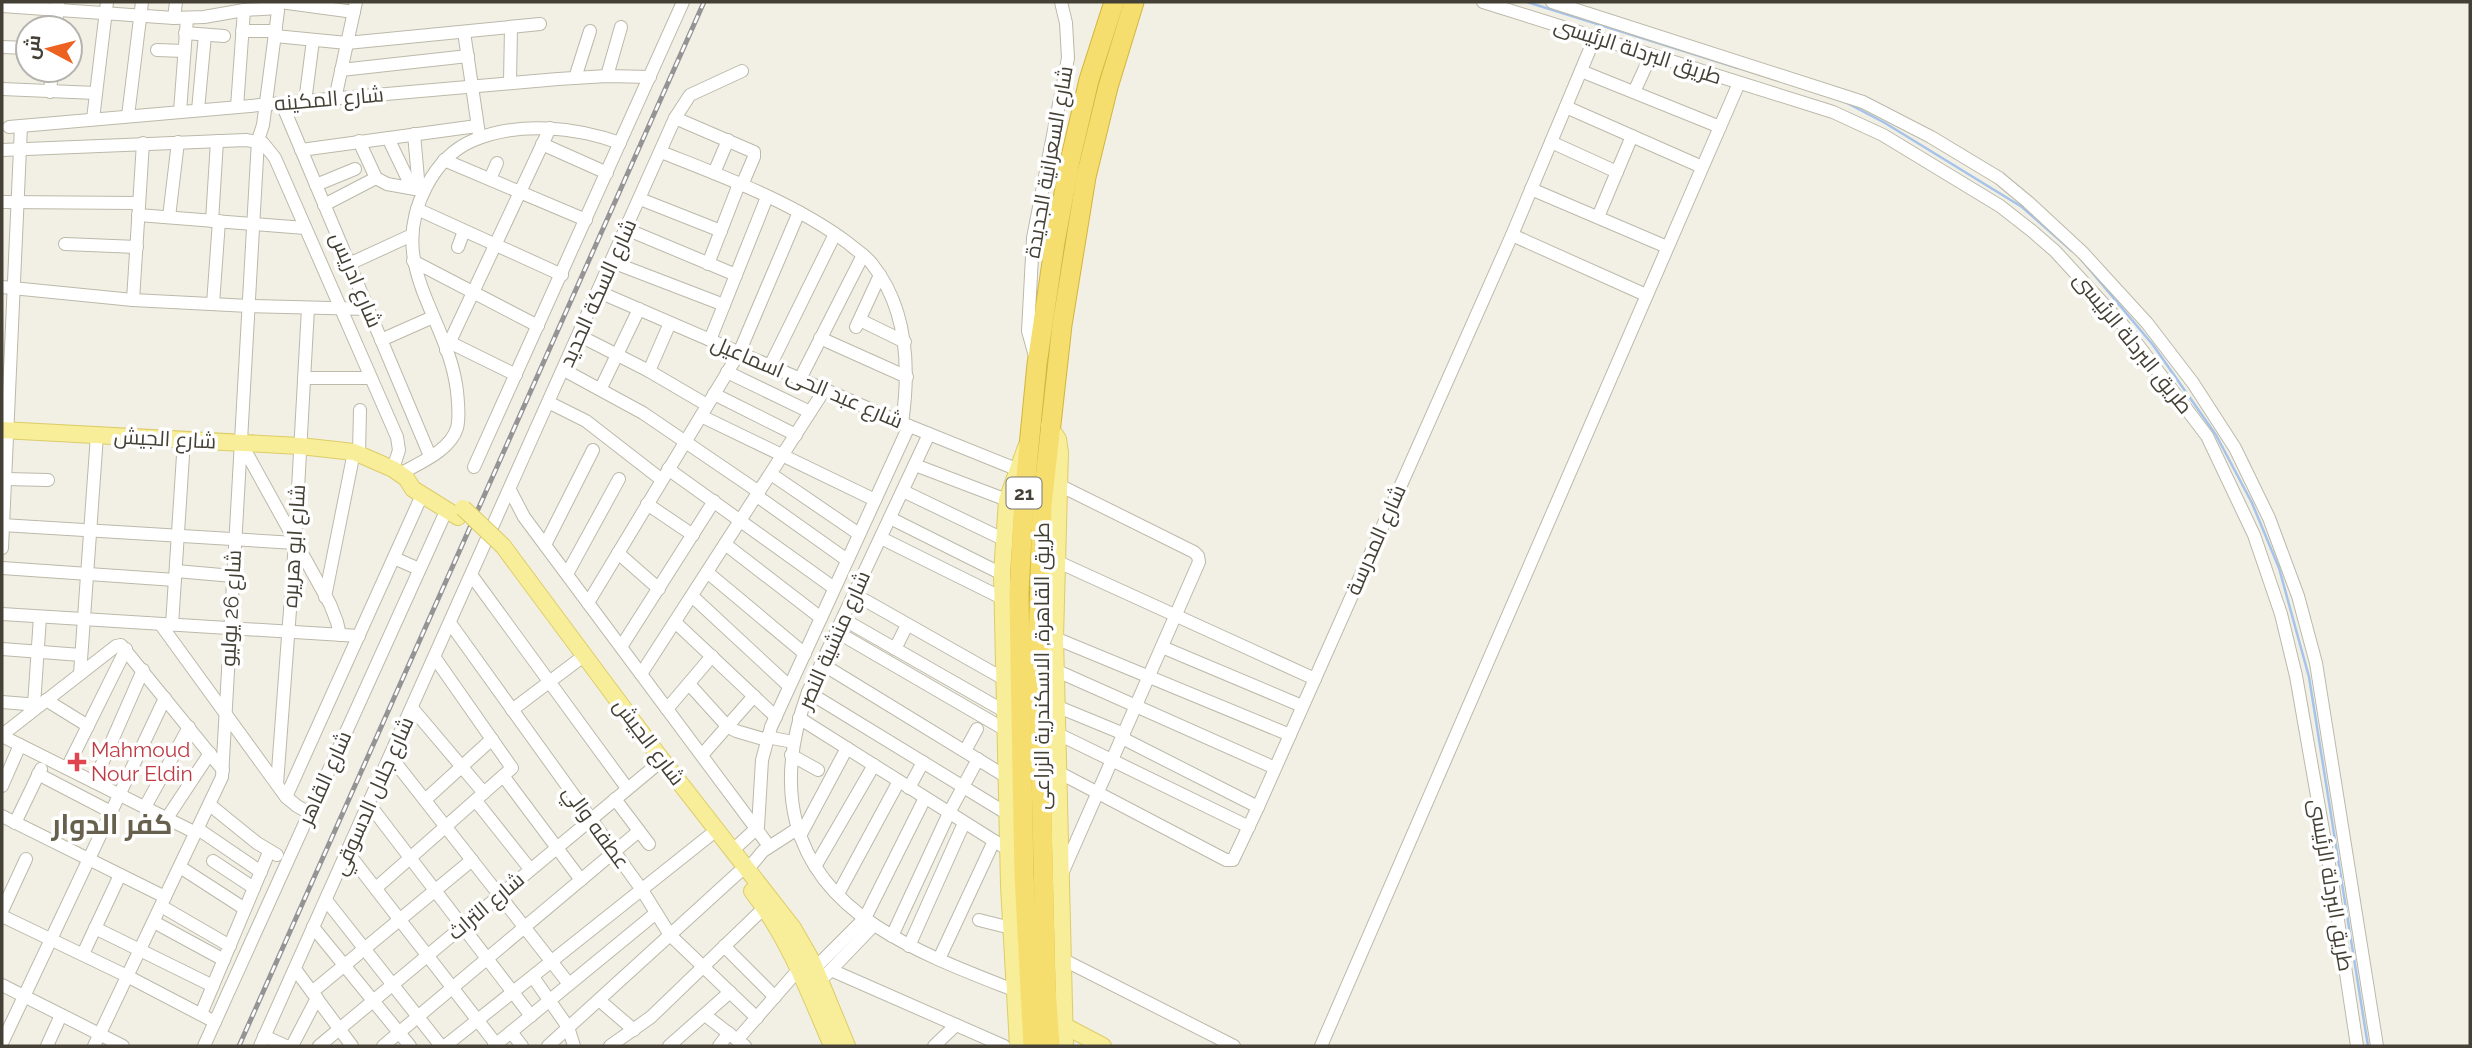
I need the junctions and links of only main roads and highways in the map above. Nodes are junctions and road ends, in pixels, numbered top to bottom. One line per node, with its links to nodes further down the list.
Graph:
1 (1114, 2): 5 (highway, طريق القاهرة, الاسكندرية الزراعى / 21)
2 (1134, 2): 3 (highway, طريق القاهرة, الاسكندرية الزراعى / 21)
3 (1049, 426): 12 (highway, طريق القاهرة, الاسكندرية الزراعى / 21); 13 (main road)
4 (5, 430): 6 (main road, شارع الجيش)
5 (1030, 438): 12 (highway, طريق القاهرة, الاسكندرية الزراعى / 21); 12 (main road)
6 (400, 474): 7 (main road, شارع الجيش); 7 (main road, شارع الجيش)
7 (456, 511): 8 (main road, شارع الجيش)
8 (495, 549): 9 (main road, شارع الجيش); 9 (main road, شارع الجيش)
9 (729, 853): 10 (main road, شارع الجيش)
10 (743, 871): 11 (main road, شارع الجيش); 11 (main road, شارع الجيش)
11 (816, 972): 14 (main road, شارع الجيش); 15 (main road, شارع الجيش)
12 (1030, 991): 16 (main road); 17 (highway, طريق القاهرة, الاسكندرية الزراعى / 21); 18 (highway, طريق القاهرة, الاسكندرية الزراعى / 21)
13 (1063, 1024): 19 (main road); 20 (main road)
14 (832, 1046)
15 (847, 1046)
16 (1018, 1046)
17 (1033, 1046)
18 (1050, 1046)
19 (1065, 1046)
20 (1103, 1046)

